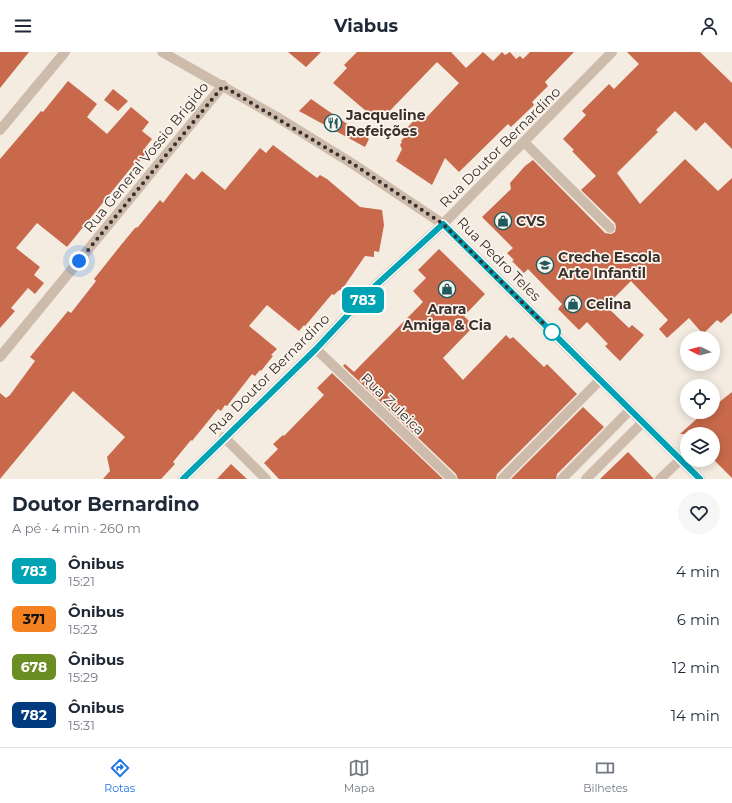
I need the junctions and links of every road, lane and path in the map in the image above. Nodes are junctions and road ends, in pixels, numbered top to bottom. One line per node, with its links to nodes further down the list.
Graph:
1 (65, 52): 5 (street)
2 (162, 52): 4 (street, Rua Pedro Teles)
3 (612, 52): 6 (street, Rua Doutor Bernardino)
4 (223, 86): 7 (street, Rua Pedro Teles); 10 (street, Rua General Vossio Brigido)
5 (0, 130)
6 (524, 142): 7 (street, Rua Doutor Bernardino); 8 (street)
7 (443, 224): 9 (street, Rua Doutor Bernardino); 11 (street, Rua Pedro Teles)
8 (610, 228)
9 (316, 349): 14 (street, Rua Doutor Bernardino); 20 (street, Rua Zuleica)
10 (0, 357)
11 (600, 380): 12 (street, Rua Pedro Teles); 21 (street)
12 (630, 410): 13 (street, Rua Pedro Teles); 22 (street)
13 (643, 422): 15 (street, Rua Pedro Teles); 23 (street)
14 (224, 437): 18 (street, Rua Doutor Bernardino); 19 (street)
15 (680, 458)
16 (680, 460): 24 (street)
17 (689, 467): 25 (street, Rua Pedro Teles)
18 (183, 479)
19 (266, 479)
20 (452, 479)
21 (502, 479)
22 (562, 479)
23 (586, 479)
24 (660, 479)
25 (700, 479)

